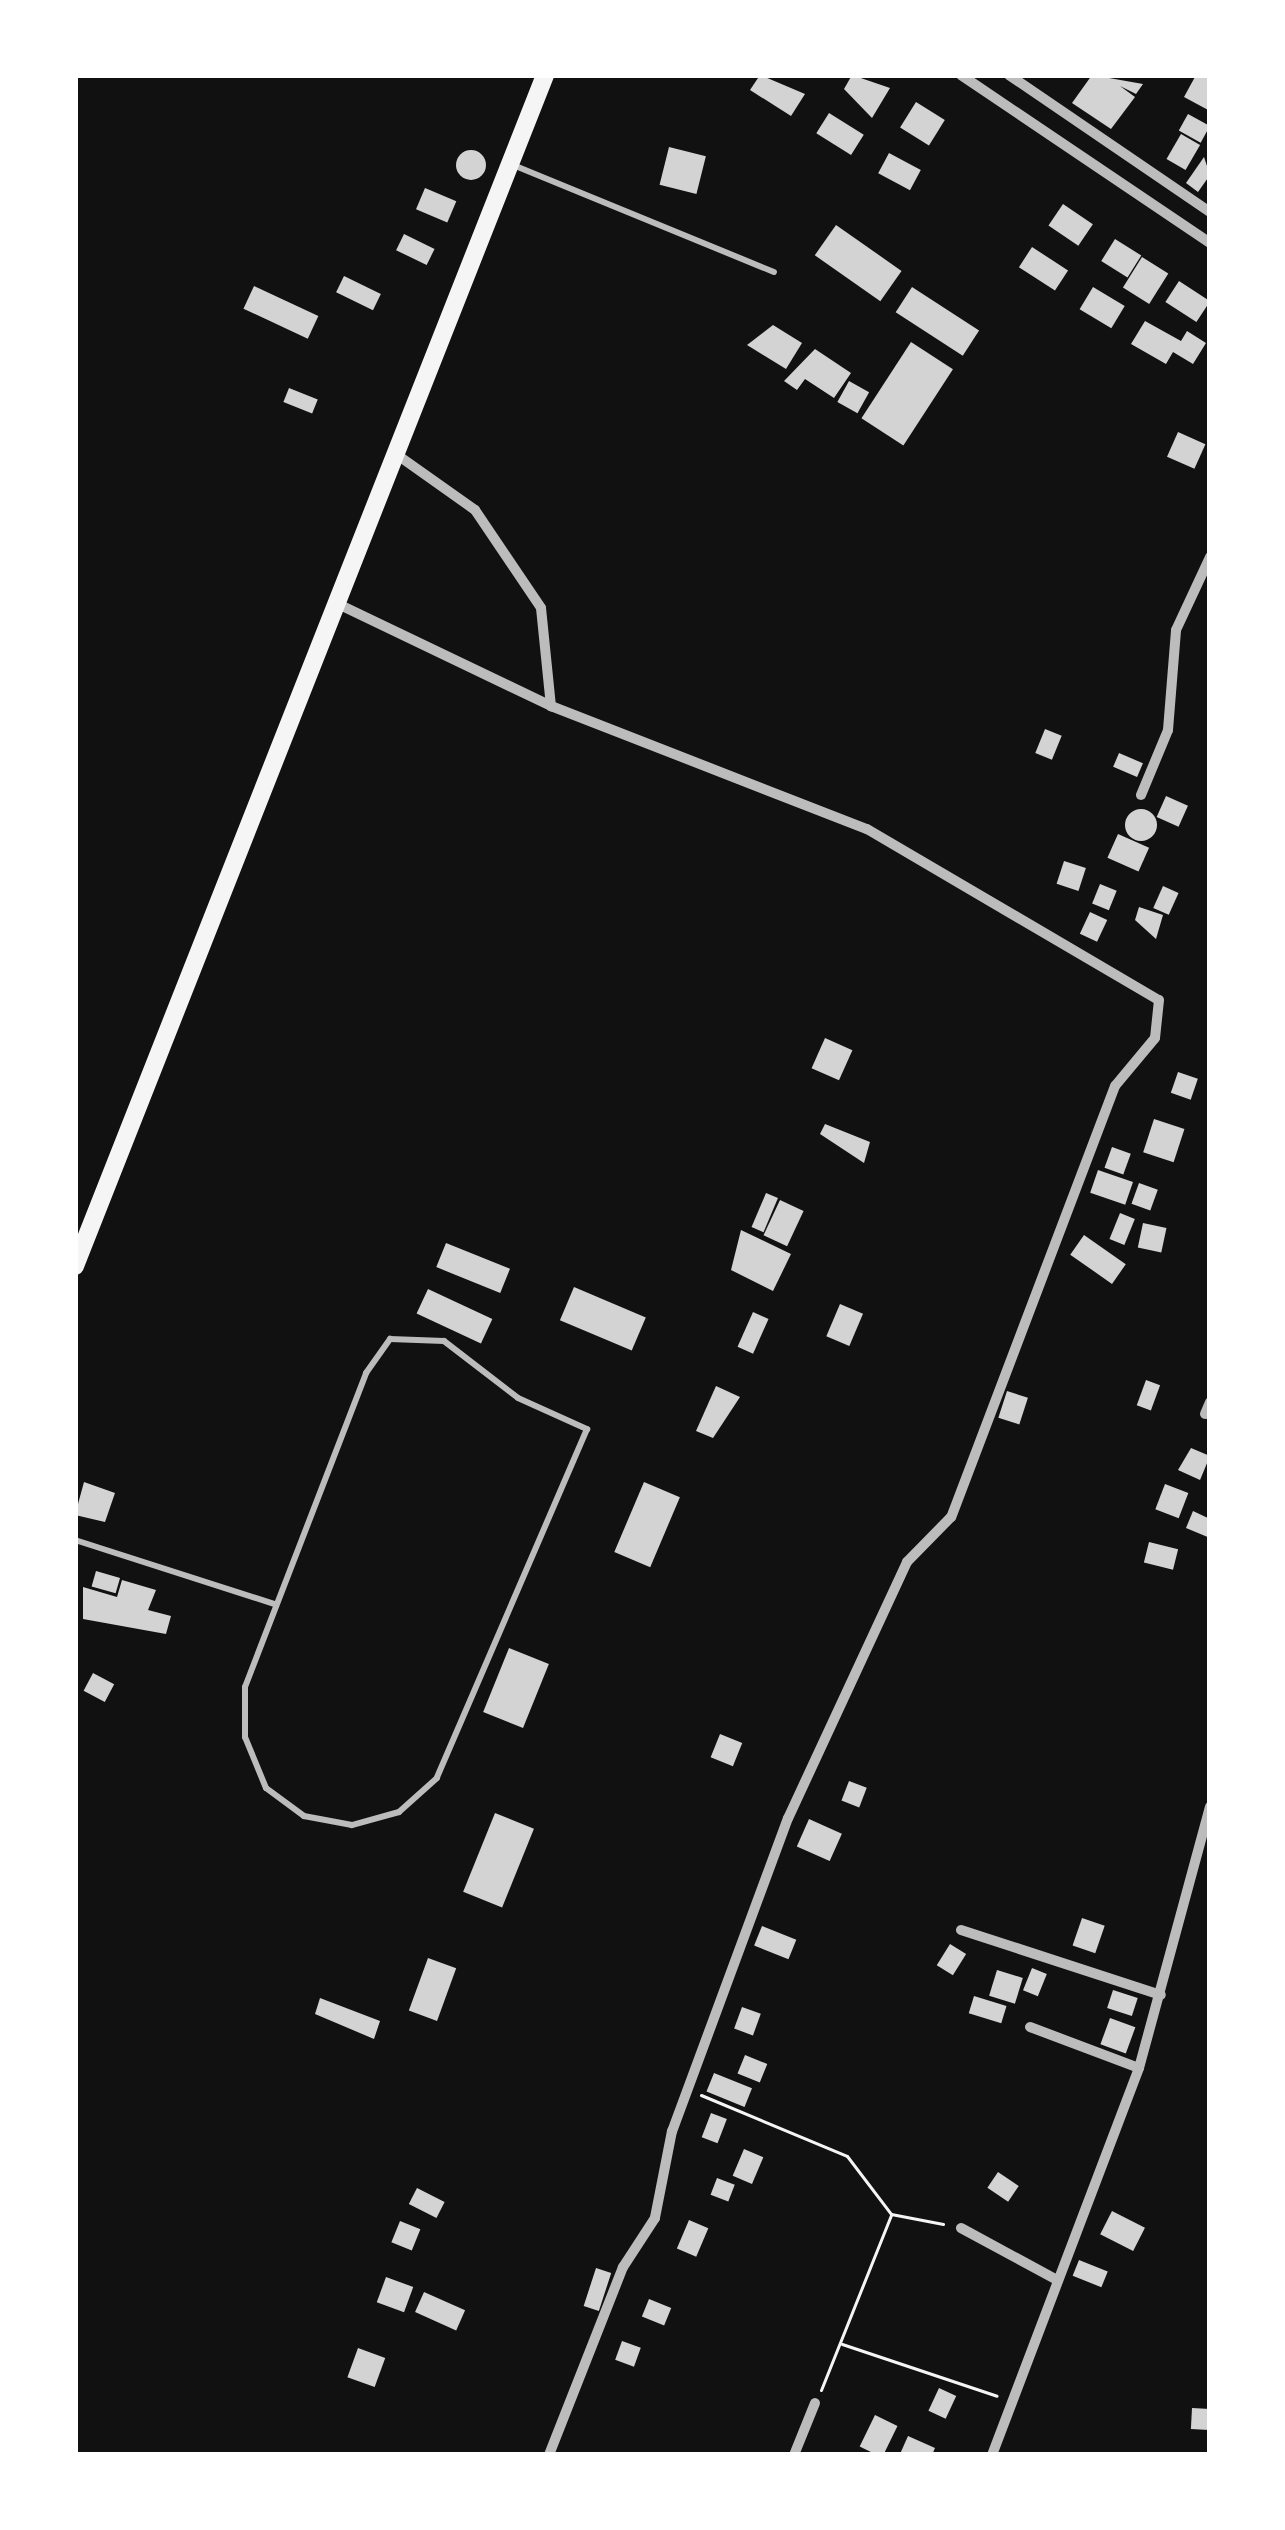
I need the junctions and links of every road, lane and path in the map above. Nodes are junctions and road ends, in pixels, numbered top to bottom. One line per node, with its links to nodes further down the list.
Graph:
1 (545, 75): 4 (main road)
2 (962, 75): 6 (street)
3 (1009, 75): 5 (street)
4 (509, 164): 7 (lane); 8 (main road)
5 (1210, 212)
6 (1210, 243)
7 (774, 272)
8 (394, 454): 10 (main road); 11 (street)
9 (1210, 557): 12 (street)
10 (336, 603): 11 (street); 13 (main road)
11 (551, 706): 21 (street)
12 (1142, 795)
13 (75, 1266)
14 (75, 1540): 15 (lane)
15 (274, 1604): 15 (lane)
16 (1210, 1806): 18 (street)
17 (961, 1930): 18 (street)
18 (1161, 1995): 20 (street)
19 (1030, 2027): 20 (street)
20 (1139, 2068): 24 (street)
21 (688, 2090): 22 (path); 28 (street)
22 (891, 2213): 23 (path); 25 (path)
23 (961, 2228): 24 (street)
24 (1057, 2280): 26 (street)
25 (840, 2343): 26 (path); 27 (path)
26 (1012, 2402): 30 (street)
27 (815, 2403): 29 (street)
28 (549, 2455)
29 (794, 2455)
30 (992, 2455)

